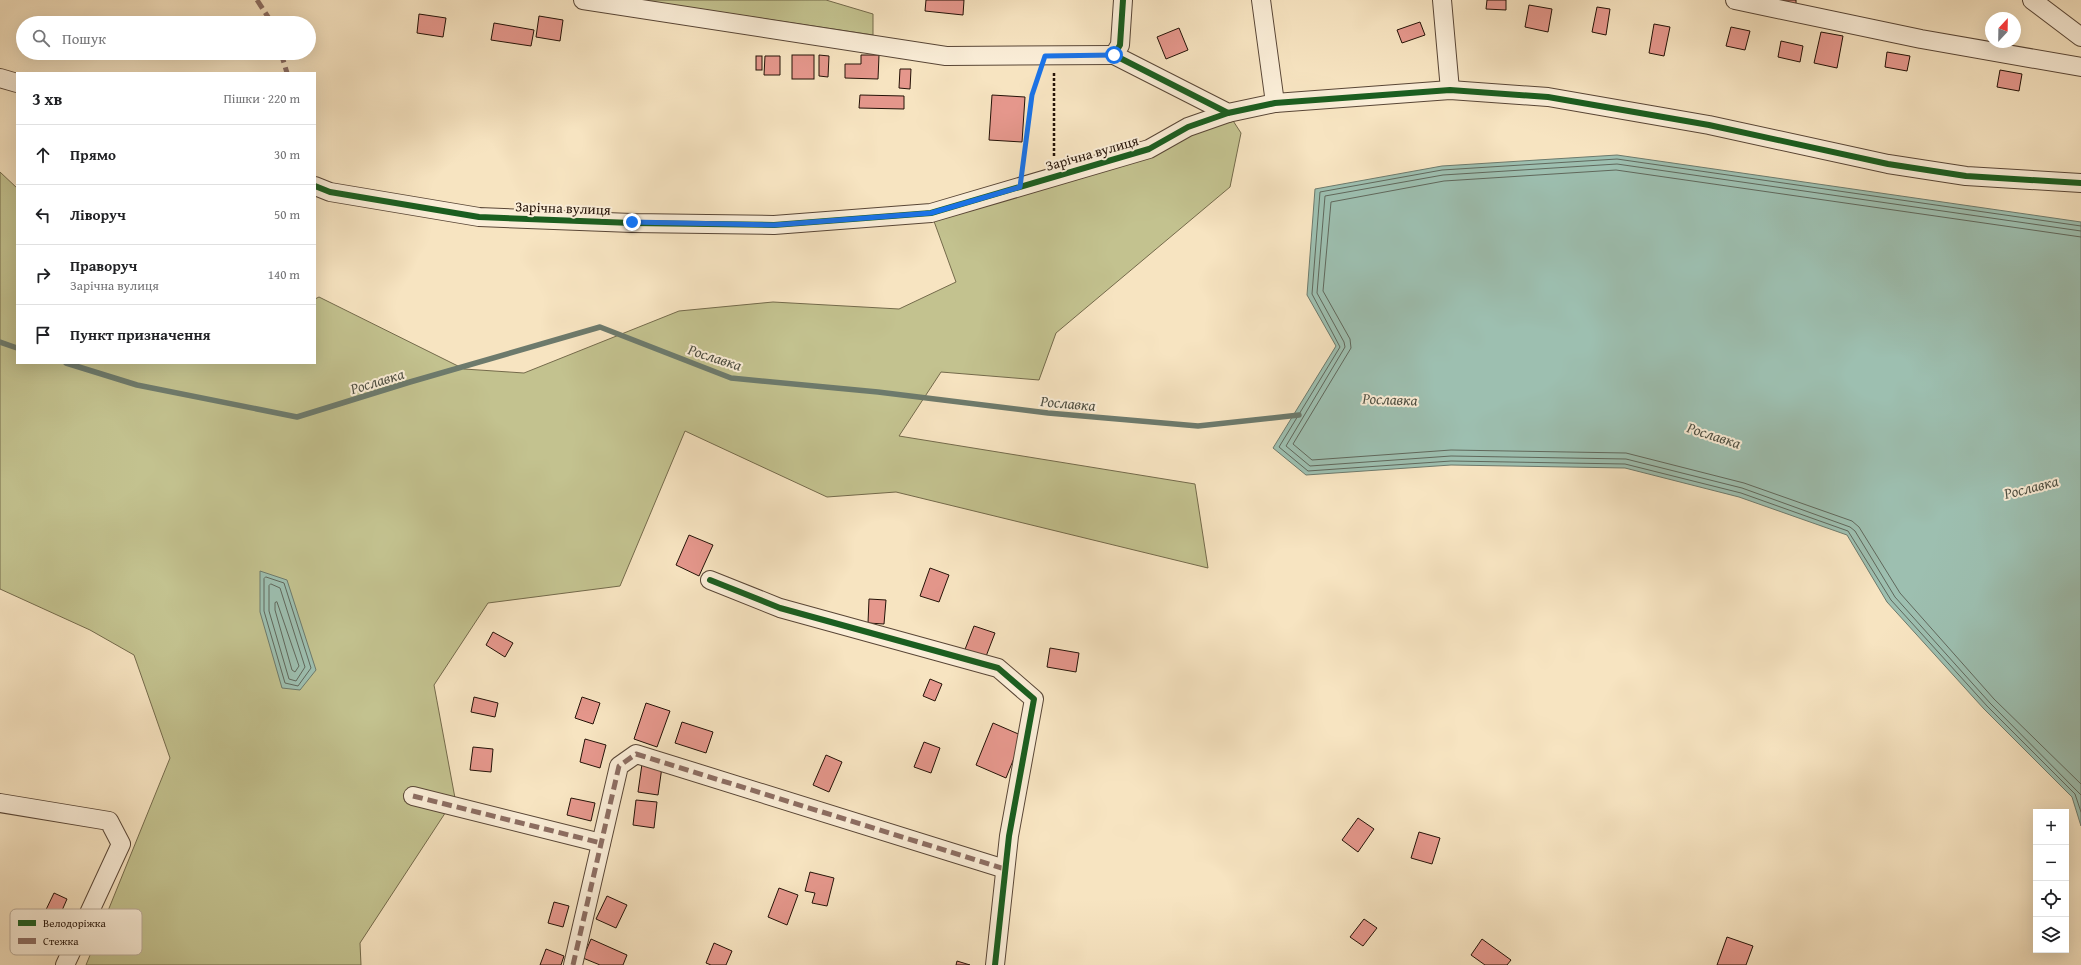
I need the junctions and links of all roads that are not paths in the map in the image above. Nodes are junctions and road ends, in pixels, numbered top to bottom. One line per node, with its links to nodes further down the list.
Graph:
1 (584, 0): 8 (street)
2 (1123, 0): 8 (street)
3 (1262, 0): 13 (street)
4 (1442, 0): 12 (street)
5 (1734, 0): 9 (street)
6 (2032, 0): 7 (street)
7 (2081, 37)
8 (1114, 55): 14 (street)
9 (2081, 67)
10 (0, 78): 11 (street)
11 (16, 83)
12 (1450, 90): 13 (street, Зарічна вулиця); 15 (street, Зарічна вулиця)
13 (1276, 103): 14 (street, Зарічна вулиця)
14 (1228, 113): 16 (street, Зарічна вулиця)
15 (2081, 183)
16 (316, 186)
17 (710, 580): 21 (street)
18 (413, 796): 20 (street)
19 (0, 803): 22 (street)
20 (601, 844): 21 (street); 25 (street)
21 (1005, 869): 26 (street)
22 (91, 909)
23 (70, 955): 24 (street)
24 (65, 965)
25 (573, 965)
26 (995, 965)

